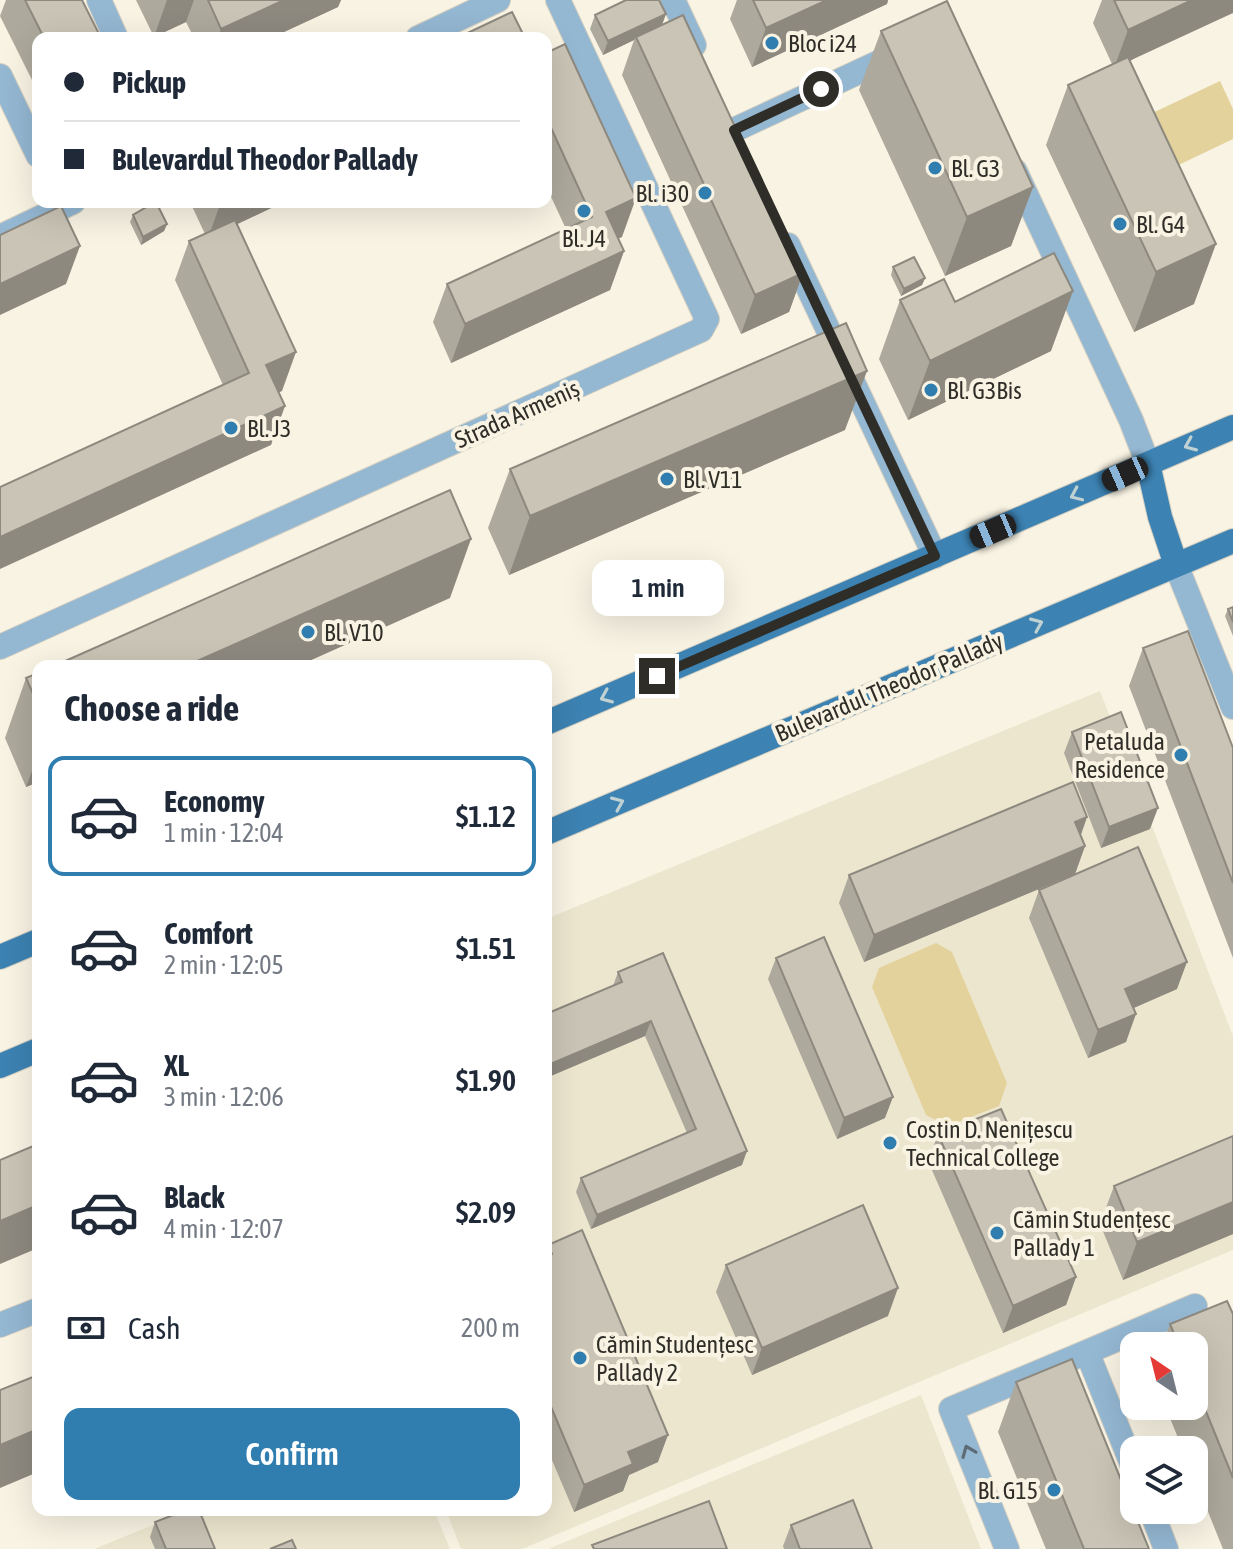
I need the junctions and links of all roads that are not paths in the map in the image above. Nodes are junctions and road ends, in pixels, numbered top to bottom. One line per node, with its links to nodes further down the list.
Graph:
1 (99, 0): 5 (street)
2 (558, 0): 21 (street, Strada Armeniș)
3 (673, 0): 8 (street)
4 (486, 3): 6 (street)
5 (113, 32)
6 (430, 32)
7 (922, 42): 10 (street)
8 (707, 72)
9 (0, 76): 11 (street)
10 (734, 130)
11 (32, 143)
12 (1008, 154): 17 (street)
13 (57, 208): 15 (street)
14 (782, 231): 19 (street)
15 (0, 237)
16 (1233, 427): 17 (main road, one-way to 17)
17 (1148, 464): 19 (main road, one-way to 19); 20 (main road)
18 (1233, 541): 20 (main road, Bulevardul Theodor Pallady)
19 (935, 556): 23 (main road, one-way to 23)
20 (1176, 565): 22 (street); 24 (main road, Bulevardul Theodor Pallady, one-way to 20)
21 (0, 647)
22 (1233, 707)
23 (552, 720)
24 (552, 830)
25 (32, 944): 26 (main road)
26 (0, 957)
27 (32, 1053): 28 (main road)
28 (0, 1066)
29 (1195, 1306): 32 (street)
30 (32, 1312): 31 (street)
31 (0, 1325)
32 (1087, 1352): 33 (street); 35 (street, one-way to 32)
33 (1121, 1436)
34 (1156, 1524): 36 (street)
35 (1007, 1549)
36 (1166, 1549)

